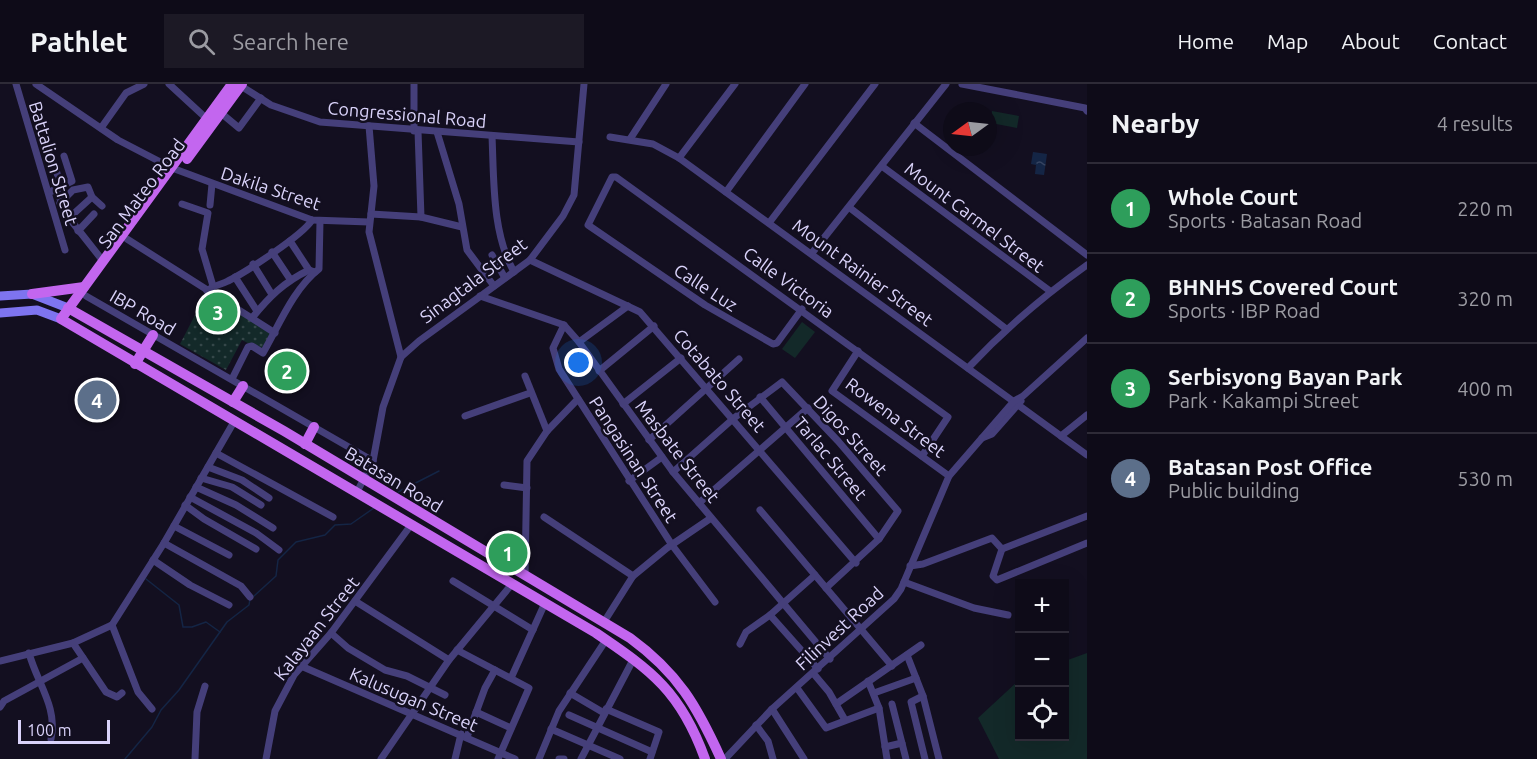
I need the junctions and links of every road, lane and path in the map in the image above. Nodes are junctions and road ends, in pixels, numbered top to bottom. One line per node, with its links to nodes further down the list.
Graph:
1 (16, 84): 35 (street, Battalion Street)
2 (36, 84): 20 (street, Battalion Street)
3 (144, 84): 20 (street)
4 (169, 84): 17 (street)
5 (414, 84): 21 (street)
6 (584, 84): 26 (street, Sinagtala Street)
7 (666, 84): 25 (street)
8 (735, 84): 28 (street)
9 (805, 84): 34 (street)
10 (876, 84): 48 (street)
11 (946, 84): 18 (street)
12 (962, 84): 15 (street)
13 (238, 85): 14 (street, Congressional Road); 16 (main road, San Mateo Road); 17 (main road, San Mateo Road)
14 (261, 98): 16 (street); 19 (street, Congressional Road)
15 (1087, 111)
16 (221, 113): 31 (main road, San Mateo Road)
17 (207, 118): 31 (main road, San Mateo Road)
18 (914, 123): 30 (street); 58 (street)
19 (369, 126): 21 (street, Congressional Road); 45 (street)
20 (101, 128): 31 (street, Battalion Street)
21 (416, 131): 22 (street, Congressional Road); 43 (street)
22 (436, 132): 23 (street, Congressional Road); 50 (street)
23 (492, 136): 26 (street, Congressional Road); 64 (street)
24 (610, 137): 25 (street, Mount Rainier Street)
25 (630, 139): 28 (street, Mount Rainier Street)
26 (579, 142): 59 (street, Sinagtala Street)
27 (64, 156): 33 (street)
28 (679, 158): 34 (street, Mount Rainier Street)
29 (54, 163): 33 (street)
30 (883, 166): 41 (street); 71 (street, Mount Carmel Street)
31 (175, 169): 32 (street, Dakila Street); 52 (main road, San Mateo Road); 60 (main road, San Mateo Road)
32 (212, 184): 40 (street); 46 (street, Dakila Street)
33 (58, 188): 35 (street); 37 (street)
34 (726, 192): 48 (street, Mount Rainier Street)
35 (47, 194): 54 (street, Battalion Street)
36 (92, 197): 37 (street); 39 (street); 44 (street)
37 (60, 203): 44 (street)
38 (182, 204): 69 (street)
39 (102, 206)
40 (210, 206)
41 (850, 208): 56 (street); 85 (street)
42 (94, 214): 51 (street)
43 (421, 217): 45 (street, Dakila Street); 50 (street, Dakila Street)
44 (69, 218): 51 (street)
45 (370, 218): 47 (street, Dakila Street); 91 (street)
46 (312, 220): 47 (street, Dakila Street); 53 (street)
47 (321, 221): 63 (street)
48 (769, 223): 56 (street, Mount Rainier Street)
49 (588, 224): 77 (street, Calle Luz); 77 (street, Calle Victoria)
50 (462, 227): 68 (street)
51 (78, 231): 60 (street)
52 (127, 239): 69 (street); 70 (main road, San Mateo Road)
53 (290, 242): 55 (street); 63 (street)
54 (65, 250)
55 (272, 252): 61 (street); 67 (street)
56 (812, 253): 95 (street, Mount Rainier Street)
57 (492, 255): 66 (street)
58 (1087, 255)
59 (530, 260): 64 (street, Sinagtala Street); 76 (street, Cotabato Street)
60 (103, 261): 70 (main road, San Mateo Road)
61 (253, 264): 65 (street); 72 (street)
62 (1087, 265): 71 (street)
63 (312, 271): 67 (street); 86 (street)
64 (514, 272): 66 (street, Sinagtala Street)
65 (235, 277): 69 (street); 79 (street)
66 (505, 278): 68 (street, Sinagtala Street)
67 (290, 279): 72 (street)
68 (494, 286): 75 (street, Sinagtala Street)
69 (210, 289): 81 (street)
70 (85, 291): 73 (main road); 78 (main road, San Mateo Road); 87 (street, IBP Road)
71 (1050, 291): 85 (street)
72 (271, 293): 79 (street)
73 (32, 294): 74 (main road, Batasan Road); 78 (main road, Batasan Road)
74 (0, 296)
75 (480, 296): 83 (street, Masbate Street); 91 (street, Sinagtala Street)
76 (628, 306): 84 (street, Cotabato Street); 89 (street)
77 (802, 309): 90 (street, Calle Victoria)
78 (71, 310): 82 (main road, San Mateo Road); 92 (main road, Batasan Road)
79 (257, 311): 81 (street)
80 (0, 313): 82 (main road, Batasan Road)
81 (252, 318): 86 (street)
82 (64, 321): 92 (main road, Batasan Road)
83 (564, 325): 89 (street, Masbate Street); 103 (street, Pangasinan Street)
84 (654, 326): 93 (street, Cotabato Street); 96 (street)
85 (1005, 328): 95 (street)
86 (275, 333): 98 (street)
87 (153, 335): 92 (main road); 98 (street, IBP Road)
88 (1087, 338): 105 (street, Filinvest Road)
89 (579, 342): 96 (street, Masbate Street)
90 (858, 351): 122 (street, Calle Victoria); 122 (street, Rowena Street)
91 (401, 357): 124 (street, Sinagtala Street)
92 (140, 358): 104 (main road, Batasan Road); 111 (main road, Batasan Road)
93 (681, 358): 100 (street, Cotabato Street); 106 (street)
94 (739, 359): 100 (street)
95 (968, 368): 105 (street, Mount Rainier Street)
96 (599, 371): 106 (street, Masbate Street)
97 (525, 376): 101 (street)
98 (232, 380): 99 (street, IBP Road)
99 (243, 386): 104 (main road); 113 (street, IBP Road)
100 (707, 388): 112 (street, Cotabato Street); 117 (street)
101 (530, 393): 110 (street); 115 (street)
102 (760, 397): 107 (street, Digos Street); 112 (street); 114 (street, Tarlac Street)
103 (578, 399): 115 (street); 130 (street, Pangasinan Street)
104 (233, 402): 108 (main road, Batasan Road)
105 (1017, 403): 116 (street, Mount Rainier Street); 127 (street, Filinvest Road)
106 (623, 404): 117 (street, Masbate Street)
107 (808, 408): 114 (street); 148 (street, Digos Street)
108 (247, 410): 111 (main road); 118 (main road, Batasan Road)
109 (1087, 415): 116 (street)
110 (465, 416)
111 (230, 418): 120 (street); 134 (main road, Batasan Road)
112 (734, 418): 119 (street, Cotabato Street); 126 (street)
113 (314, 427): 118 (main road); 124 (street, IBP Road)
114 (787, 429): 119 (street); 148 (street, Tarlac Street)
115 (547, 431): 133 (street)
116 (1061, 436): 121 (street, Mount Rainier Street)
117 (649, 440): 123 (street, Masbate Street)
118 (305, 444): 129 (main road, Batasan Road)
119 (762, 451): 137 (street); 157 (street, Cotabato Street)
120 (216, 453): 125 (street); 142 (street)
121 (1087, 455)
122 (922, 456): 127 (street, Rowena Street)
123 (662, 457): 126 (street, Masbate Street); 130 (street)
124 (374, 461): 129 (street, Sinagtala Street)
125 (208, 467): 128 (street); 136 (street)
126 (673, 472): 137 (street, Masbate Street)
127 (949, 476): 158 (street, Filinvest Road)
128 (201, 478): 132 (street); 138 (street)
129 (363, 481): 134 (street, Sinagtala Street); 161 (main road, Batasan Road)
130 (629, 481): 151 (street, Pangasinan Street)
131 (504, 485): 133 (street)
132 (196, 487): 135 (street); 147 (street)
133 (527, 488): 161 (street)
134 (357, 492): 145 (main road, Batasan Road)
135 (190, 496): 139 (street); 154 (street)
136 (269, 498)
137 (699, 503): 144 (street, Masbate Street)
138 (261, 505)
139 (185, 506): 146 (street); 152 (street)
140 (760, 510): 159 (street)
141 (1087, 516): 153 (street)
142 (333, 517)
143 (544, 517): 160 (street)
144 (711, 518): 151 (street); 170 (street, Masbate Street)
145 (411, 525): 164 (main road, Batasan Road); 167 (street, Kalayaan Street)
146 (174, 526): 149 (street); 155 (street)
147 (273, 528)
148 (879, 539): 157 (street)
149 (164, 543): 156 (street); 166 (street)
150 (1087, 543): 153 (street)
151 (672, 545): 160 (street); 168 (street, Pangasinan Street)
152 (256, 549)
153 (1002, 549): 158 (street)
154 (279, 550)
155 (229, 555)
156 (153, 560): 171 (street); 176 (street)
157 (856, 563): 165 (street)
158 (910, 566): 163 (street, Filinvest Road)
159 (815, 574): 165 (street); 170 (street)
160 (633, 576): 175 (street)
161 (525, 577): 175 (main road, Batasan Road)
162 (453, 581): 172 (street)
163 (904, 582): 174 (street); 178 (street, Filinvest Road)
164 (512, 584): 169 (main road, Batasan Road); 172 (street)
165 (826, 588): 178 (street)
166 (250, 597)
167 (355, 601): 179 (street, Kalayaan Street); 190 (street)
168 (715, 602)
169 (545, 603): 177 (street); 180 (main road, Batasan Road)
170 (783, 604): 173 (street); 189 (street, Masbate Street)
171 (228, 605)
172 (495, 606): 177 (street); 184 (street)
173 (770, 615): 182 (street); 195 (street)
174 (1008, 615)
175 (604, 622): 242 (main road, Batasan Road)
176 (112, 625): 181 (street); 212 (street)
177 (533, 630): 196 (street)
178 (861, 630): 189 (street, Filinvest Road); 193 (street)
179 (331, 633): 192 (street, Kalayaan Street); 201 (street)
180 (606, 640): 188 (main road, Batasan Road); 204 (street)
181 (73, 643): 185 (street); 187 (street)
182 (740, 644)
183 (921, 645): 186 (street)
184 (457, 650): 190 (street); 194 (street)
185 (29, 653): 191 (street); 199 (street)
186 (907, 655): 193 (street); 197 (street)
187 (83, 658): 199 (street); 203 (street)
188 (634, 658): 214 (street); 241 (main road, Batasan Road)
189 (830, 659): 195 (street, Filinvest Road)
190 (449, 660): 201 (street)
191 (0, 661)
192 (301, 666): 216 (street, Kalusugan Street); 233 (street, Kalayaan Street)
193 (892, 666): 198 (street)
194 (495, 670): 196 (street); 215 (street)
195 (816, 671): 202 (street, Filinvest Road); 208 (street)
196 (511, 678): 220 (street)
197 (916, 678): 205 (street); 207 (street)
198 (868, 681): 205 (street); 208 (street)
199 (39, 683): 210 (street); 224 (street)
200 (205, 686): 232 (street)
201 (430, 687): 206 (street); 216 (street)
202 (797, 688): 213 (street, Filinvest Road); 218 (street)
203 (122, 693)
204 (570, 693): 214 (street); 222 (street)
205 (874, 693): 211 (street)
206 (445, 695)
207 (923, 696): 247 (street); 248 (street)
208 (836, 704): 218 (street)
209 (892, 704): 225 (street)
210 (0, 707)
211 (879, 708): 218 (street); 227 (street)
212 (152, 709)
213 (772, 709): 219 (street, Filinvest Road); 244 (street)
214 (605, 711): 221 (street); 230 (street)
215 (476, 712): 220 (street); 223 (street)
216 (411, 714): 223 (street, Kalusugan Street); 234 (street)
217 (569, 715): 221 (street)
218 (845, 720)
219 (756, 725): 229 (street, Filinvest Road); 243 (street)
220 (511, 728): 228 (street)
221 (596, 728): 226 (street); 230 (street)
222 (551, 729): 226 (street); 231 (street)
223 (464, 736): 228 (street, Kalusugan Street); 235 (street)
224 (51, 739)
225 (902, 743): 227 (street); 246 (street)
226 (587, 746): 239 (street); 240 (street)
227 (885, 747): 245 (street)
228 (499, 755): 236 (street, Kalusugan Street)
229 (735, 755): 242 (street, Filinvest Road)
230 (651, 756)
231 (541, 758)
232 (195, 759)
233 (266, 759)
234 (381, 759)
235 (455, 759)
236 (514, 759)
237 (559, 759): 238 (street)
238 (564, 759)
239 (581, 759)
240 (620, 759)
241 (705, 759)
242 (723, 759)
243 (773, 759)
244 (804, 759)
245 (887, 759)
246 (906, 759)
247 (925, 759)
248 (939, 759)

